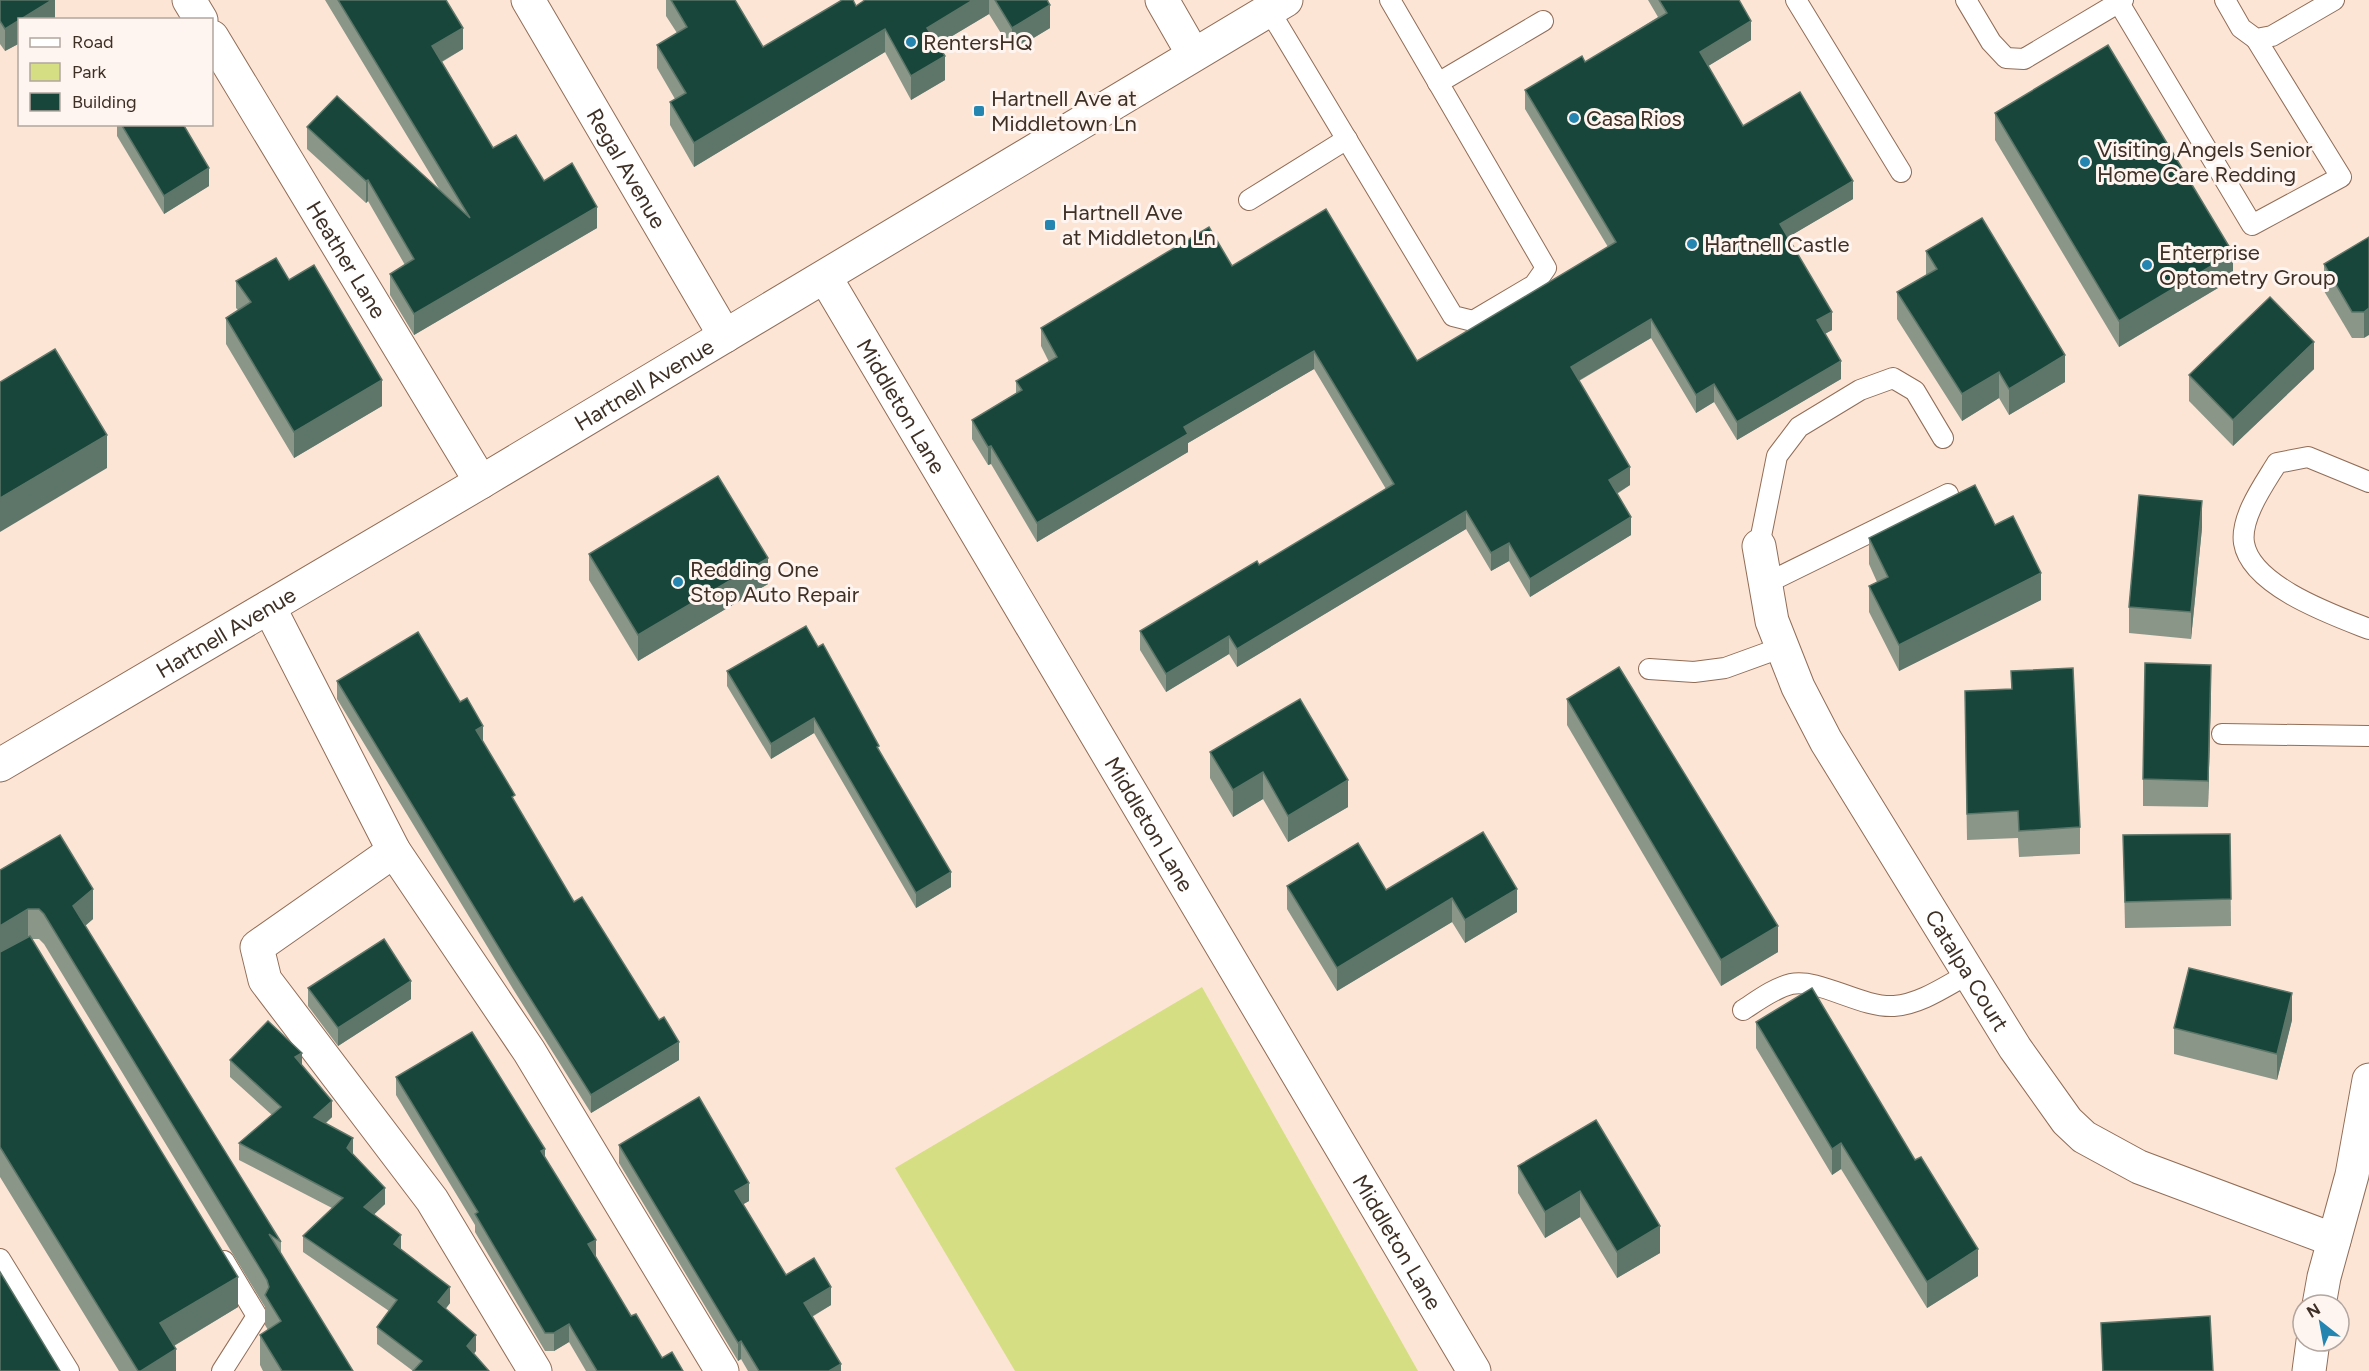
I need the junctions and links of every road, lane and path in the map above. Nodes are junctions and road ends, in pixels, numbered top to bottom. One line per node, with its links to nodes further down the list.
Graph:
1 (189, 0): 11 (street)
2 (528, 0): 21 (street, Regal Avenue)
3 (1162, 0): 15 (street)
4 (1390, 0): 16 (lane)
5 (1796, 0): 18 (lane)
6 (1966, 0): 9 (lane)
7 (2224, 0): 14 (lane)
8 (2334, 0): 14 (lane)
9 (2121, 1): 14 (lane)
10 (1278, 5): 15 (street, Hartnell Avenue); 17 (lane)
11 (200, 18)
12 (1543, 21): 16 (lane)
13 (213, 39): 23 (street, Heather Lane)
14 (2256, 39)
15 (1193, 54): 20 (street, Hartnell Avenue)
16 (1438, 83): 17 (lane)
17 (1347, 139): 19 (lane)
18 (1901, 172)
19 (1249, 200)
20 (825, 277): 21 (street, Hartnell Avenue); 48 (street, Middleton Lane)
21 (725, 336): 23 (street, Hartnell Avenue)
22 (1943, 438): 26 (lane)
23 (481, 482): 28 (street, Hartnell Avenue)
24 (2369, 482): 29 (lane)
25 (1948, 494): 27 (lane)
26 (1759, 546): 27 (street, Catalpa Court)
27 (1765, 584): 30 (street, Catalpa Court)
28 (269, 607): 34 (street, Hartnell Avenue); 35 (street)
29 (2369, 629)
30 (1783, 647): 31 (lane); 36 (street, Catalpa Court)
31 (1649, 669)
32 (2222, 734): 33 (lane)
33 (2369, 736)
34 (0, 765)
35 (394, 851): 46 (street); 47 (street)
36 (1970, 973): 37 (lane); 39 (street, Catalpa Court)
37 (1743, 1010)
38 (2369, 1080): 39 (street)
39 (2334, 1240): 42 (street)
40 (214, 1245): 45 (lane)
41 (0, 1259): 44 (lane)
42 (2322, 1293)
43 (2311, 1353): 49 (street)
44 (69, 1371)
45 (222, 1371)
46 (535, 1371)
47 (722, 1371)
48 (1474, 1371)
49 (2309, 1371)

